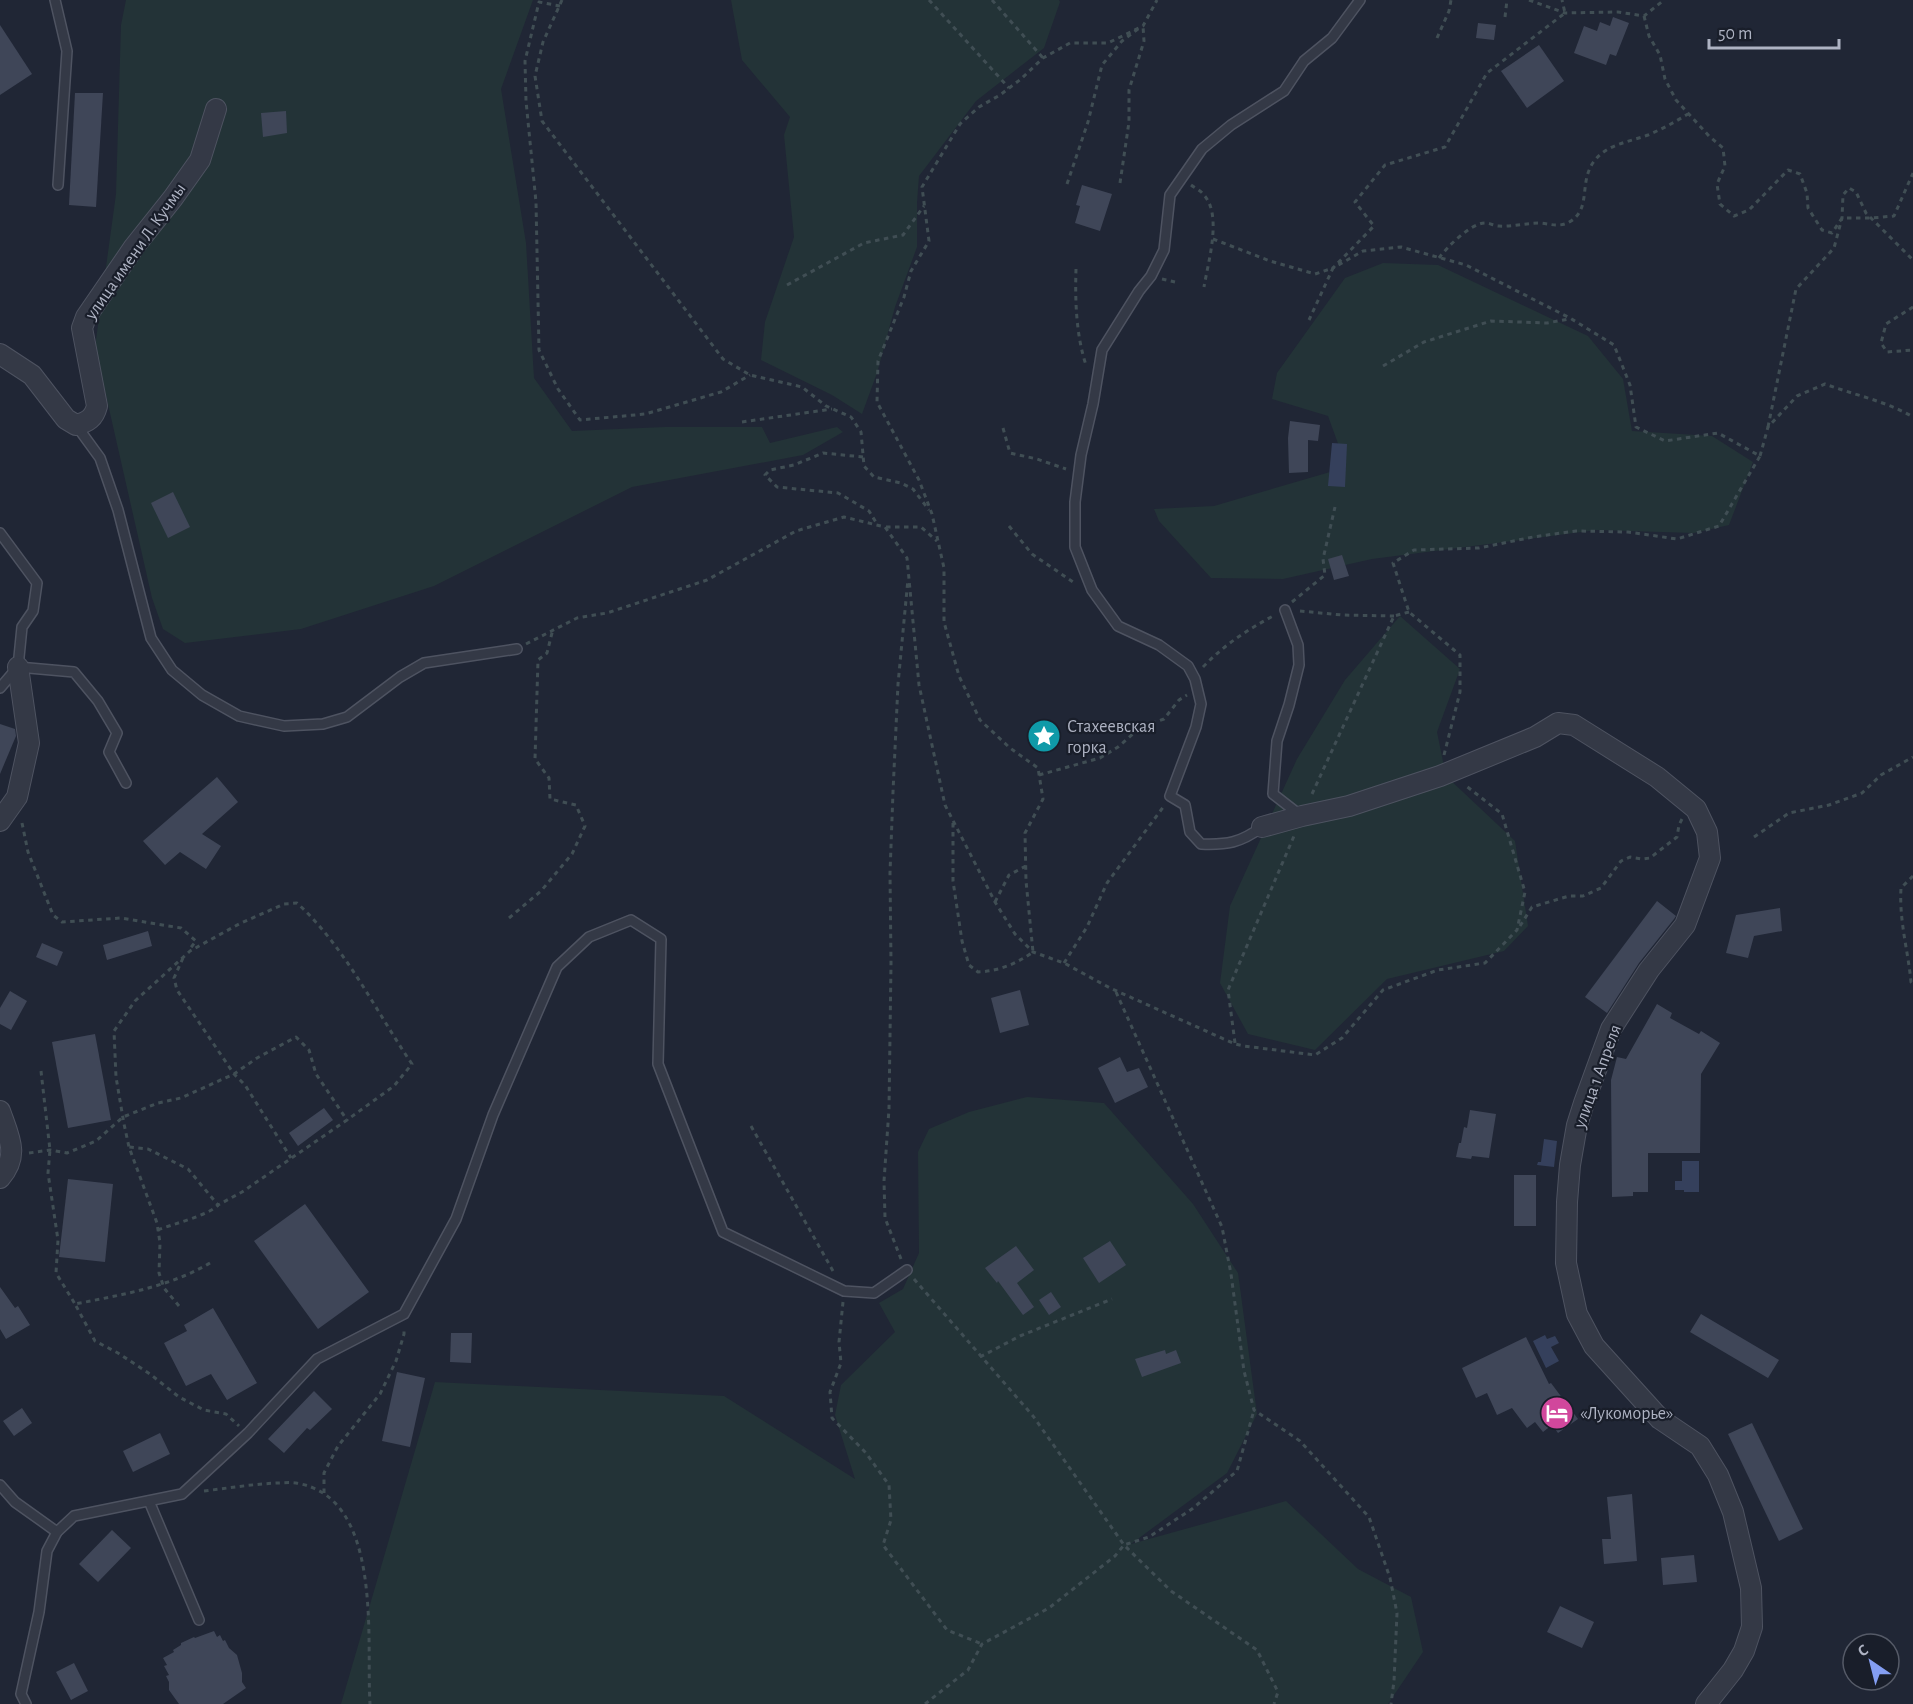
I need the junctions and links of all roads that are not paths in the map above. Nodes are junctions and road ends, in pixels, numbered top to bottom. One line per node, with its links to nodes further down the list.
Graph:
1 (55, 0): 4 (lane)
2 (1360, 0): 15 (lane)
3 (216, 109): 6 (street, улица имени Л. Кучмы)
4 (58, 185)
5 (0, 354): 6 (street)
6 (76, 425): 9 (lane)
7 (0, 533): 10 (lane)
8 (1285, 610): 13 (lane)
9 (518, 649)
10 (18, 666): 11 (lane); 12 (lane); 14 (street)
11 (0, 688)
12 (126, 783)
13 (1302, 816): 15 (street, улица 1 Апреля); 24 (street, улица 1 Апреля)
14 (0, 821)
15 (1262, 827)
16 (0, 1111): 17 (street)
17 (0, 1178)
18 (907, 1270): 20 (lane)
19 (0, 1485): 21 (lane)
20 (149, 1501): 21 (lane); 22 (lane)
21 (57, 1532): 23 (lane)
22 (199, 1620)
23 (26, 1704)
24 (1706, 1704)

